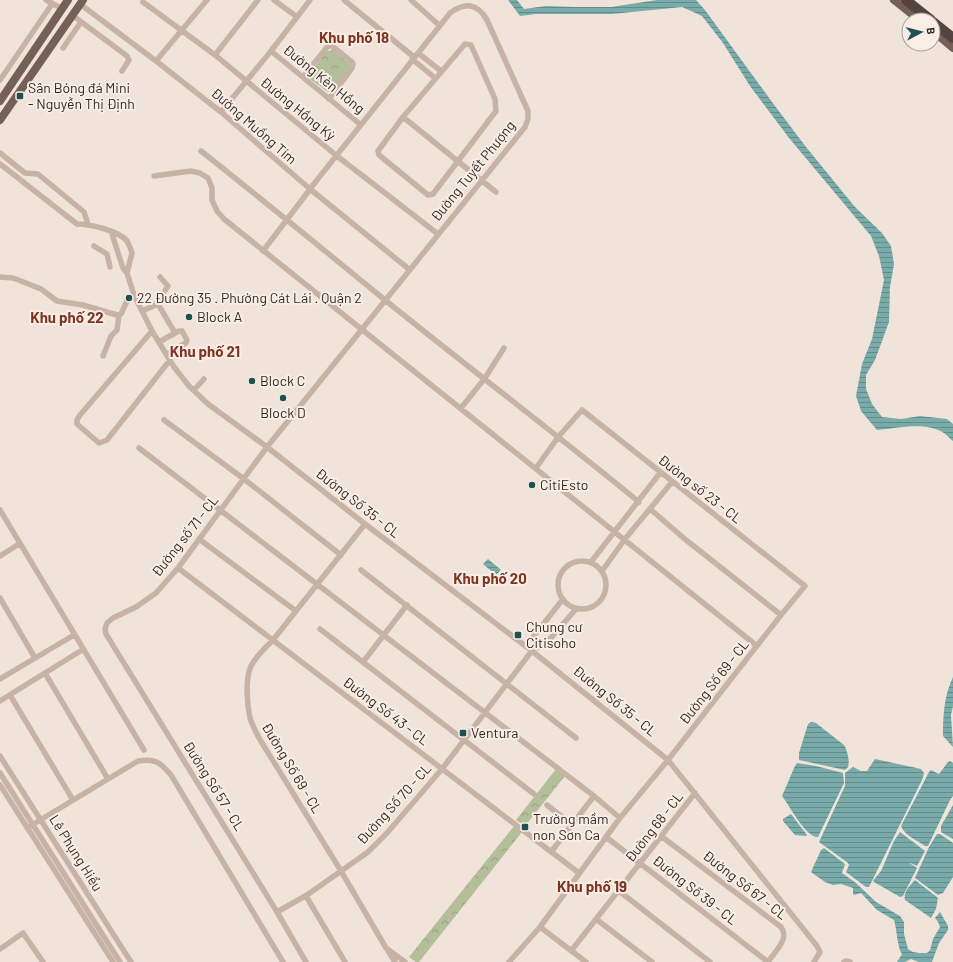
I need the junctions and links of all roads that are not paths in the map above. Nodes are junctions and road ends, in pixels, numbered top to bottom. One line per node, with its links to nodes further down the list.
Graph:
1 (46, 0): 12 (street)
2 (207, 0): 18 (street)
3 (258, 0): 25 (street)
4 (274, 0): 15 (street)
5 (310, 0): 15 (street)
6 (344, 0): 26 (street)
7 (411, 0): 17 (street)
8 (894, 0): 13 (main road)
9 (906, 0): 14 (highway)
10 (76, 1): 12 (main road); 12 (main road); 27 (street, Đường Muồng Tím)
11 (143, 2): 18 (street, Đường Hồng Kỳ)
12 (63, 8): 16 (street); 32 (street); 34 (main road); 36 (main road); 37 (main road); 40 (main road)
13 (909, 12)
14 (919, 12)
15 (297, 17): 24 (street)
16 (81, 22): 22 (street); 28 (street)
17 (439, 25): 26 (street, Đường Tuyết Phượng); 48 (street, Đường Tuyết Phượng)
18 (182, 30): 25 (street, Đường Hồng Kỳ); 27 (street)
19 (941, 30): 21 (highway)
20 (941, 34): 23 (main road)
21 (953, 38)
22 (63, 48)
23 (953, 48)
24 (271, 51): 30 (street, Đường Kèn Hồng); 33 (street)
25 (214, 55): 33 (street, Đường Hồng Kỳ)
26 (415, 56): 29 (street); 31 (street); 41 (street, Đường Tuyết Phượng)
27 (156, 61): 38 (street, Đường Muồng Tím)
28 (122, 71)
29 (441, 71): 31 (street); 45 (street)
30 (303, 77): 35 (street, Đường Kèn Hồng); 35 (street)
31 (435, 78): 39 (street)
32 (0, 80)
33 (246, 82): 38 (street); 44 (street, Đường Hồng Kỳ)
34 (0, 93)
35 (329, 99): 41 (street, Đường Kèn Hồng)
36 (0, 100)
37 (0, 112)
38 (221, 112): 49 (street, Đường Muồng Tím)
39 (403, 117): 45 (street); 45 (street)
40 (0, 120)
41 (361, 125): 44 (street, Đường Tuyết Phượng)
42 (201, 151): 51 (street)
43 (0, 153): 52 (street)
44 (337, 156): 49 (street, Đường Tuyết Phượng); 54 (street, Đường Hồng Kỳ)
45 (458, 162): 48 (street)
46 (0, 164): 52 (street)
47 (154, 176): 56 (street)
48 (481, 180): 50 (street); 54 (street, Đường Tuyết Phượng)
49 (310, 190): 51 (street, Đường Tuyết Phượng); 58 (street, Đường Muồng Tím)
50 (496, 192)
51 (287, 219): 56 (street, Đường Tuyết Phượng); 63 (street)
52 (88, 224): 53 (street)
53 (111, 231): 59 (street, Đường Số 35 - CL); 59 (street)
54 (438, 234): 58 (street, Đường Tuyết Phượng)
55 (94, 246): 57 (street)
56 (263, 251): 68 (street)
57 (110, 267)
58 (410, 270): 63 (street, Đường Tuyết Phượng)
59 (127, 273): 62 (street, Đường Số 35 - CL)
60 (0, 277): 66 (street)
61 (160, 277): 64 (street)
62 (134, 295): 65 (street, Đường Số 35 - CL); 66 (street)
63 (386, 300): 68 (street, Đường Tuyết Phượng); 75 (street)
64 (156, 304): 65 (street); 69 (street)
65 (142, 311): 67 (street, Đường Số 35 - CL)
66 (120, 316): 73 (street)
67 (152, 330): 70 (street, Đường Số 35 - CL); 74 (street)
68 (362, 330): 78 (street); 81 (street, Đường số 71 - CL)
69 (175, 333): 70 (street); 72 (street)
70 (159, 342): 72 (street, Đường Số 35 - CL)
71 (504, 348): 75 (street)
72 (167, 354): 74 (street, Đường Số 35 - CL)
73 (103, 356)
74 (170, 360): 77 (street, Đường Số 35 - CL)
75 (485, 378): 78 (street); 80 (street)
76 (204, 379): 77 (street)
77 (194, 390): 81 (street, Đường Số 35 - CL)
78 (461, 408): 83 (street)
79 (164, 420): 85 (street)
80 (559, 436): 83 (street); 84 (street, Đường số 23 - CL); 87 (street)
81 (267, 447): 85 (street, Đường số 71 - CL); 91 (street, Đường Số 35 - CL)
82 (139, 448): 90 (street)
83 (536, 468): 92 (street)
84 (660, 473): 86 (street, Đường số 23 - CL); 87 (street)
85 (244, 479): 90 (street, Đường số 71 - CL); 96 (street)
86 (672, 482): 88 (street); 103 (street, Đường số 23 - CL)
87 (639, 502): 92 (street)
88 (650, 509): 94 (street); 109 (street)
89 (0, 510): 95 (street)
90 (221, 511): 93 (street, Đường số 71 - CL); 102 (street)
91 (365, 524): 96 (street, Đường Số 69 - CL); 117 (street, Đường Số 35 - CL)
92 (615, 532): 94 (street); 98 (street)
93 (199, 539): 99 (street, Đường số 71 - CL); 108 (street)
94 (625, 539): 101 (street); 115 (street)
95 (19, 544): 97 (street); 112 (street)
96 (341, 555): 102 (street, Đường Số 69 - CL)
97 (0, 556)
98 (591, 562): 101 (street); 105 (street)
99 (178, 568): 110 (street, Đường số 71 - CL); 114 (street, Đường Số 43 - CL)
100 (361, 570): 106 (street)
101 (602, 571): 107 (street)
102 (317, 585): 108 (street, Đường Số 69 - CL); 113 (street)
103 (805, 586): 109 (street, Đường Số 69 - CL)
104 (0, 598): 118 (street)
105 (563, 599): 107 (street); 117 (street, Đường Số 70 - CL)
106 (407, 606): 113 (street); 122 (street)
107 (576, 609): 117 (street, Đường Số 70 - CL)
108 (296, 611): 114 (street, Đường Số 69 - CL)
109 (781, 615): 115 (street, Đường Số 69 - CL)
110 (107, 622): 155 (street, Đường Số 57 - CL)
111 (320, 629): 119 (street)
112 (74, 635): 116 (street); 118 (street)
113 (384, 636): 119 (street); 125 (street)
114 (273, 640): 132 (street, Đường Số 43 - CL); 149 (street, Đường Số 69 - CL)
115 (757, 646): 130 (street, Đường Số 69 - CL)
116 (82, 650): 120 (street); 128 (street)
117 (533, 650): 122 (street, Đường Số 70 - CL); 130 (street, Đường Số 35 - CL)
118 (35, 658): 121 (street)
119 (363, 662): 127 (street)
120 (45, 674): 123 (street); 134 (street)
121 (0, 678)
122 (506, 684): 125 (street, Đường Số 70 - CL); 126 (street)
123 (10, 695): 124 (street); 139 (street)
124 (0, 701)
125 (485, 713): 127 (street, Đường Số 70 - CL); 138 (street)
126 (576, 738)
127 (463, 740): 132 (street, Đường Số 70 - CL); 137 (street)
128 (144, 750)
129 (0, 756): 142 (street, Lê Phụng Hiểu)
130 (668, 760): 136 (street, Đường Số 35 - CL); 141 (street, Đường Số 69 - CL)
131 (0, 762): 142 (street, Lê Phụng Hiểu)
132 (442, 769): 147 (street, Đường Số 43 - CL); 149 (street, Đường Số 70 - CL)
133 (0, 773): 142 (street, Lê Phụng Hiểu)
134 (108, 778): 139 (street); 166 (street)
135 (0, 785): 144 (street, Lê Phụng Hiểu)
136 (695, 793): 145 (street, Đường 68 - CL); 176 (street, Đường Số 35 - CL)
137 (534, 794)
138 (594, 796): 141 (street); 143 (street)
139 (74, 800): 142 (street)
140 (547, 805): 143 (street)
141 (620, 818): 146 (street, Đường Số 69 - CL)
142 (37, 822): 144 (street); 151 (street, Lê Phụng Hiểu); 152 (street, Lê Phụng Hiểu)
143 (571, 824): 147 (street)
144 (27, 828): 152 (street, Lê Phụng Hiểu)
145 (662, 836): 148 (street, Đường 68 - CL); 175 (street, Đường Số 67 - CL)
146 (606, 837): 148 (street, Đường Số 39 - CL); 150 (street, Đường Số 69 - CL)
147 (551, 852): 150 (street, Đường Số 43 - CL)
148 (640, 863): 153 (street, Đường 68 - CL); 175 (street, Đường Số 39 - CL)
149 (341, 871): 154 (street, Đường Số 70 - CL); 158 (street, Đường Số 69 - CL)
150 (579, 873): 157 (street, Đường Số 69 - CL)
151 (78, 882): 152 (street); 164 (street, Lê Phụng Hiểu); 165 (street, Lê Phụng Hiểu)
152 (69, 887): 162 (street, Lê Phụng Hiểu); 163 (street, Lê Phụng Hiểu)
153 (619, 891): 156 (street, Đường 68 - CL); 174 (street)
154 (306, 896): 155 (street, Đường Số 70 - CL); 168 (street)
155 (277, 912): 167 (street, Đường Số 57 - CL)
156 (596, 919): 160 (street, Đường 68 - CL); 173 (street)
157 (540, 927): 160 (street); 171 (street, Đường Số 69 - CL)
158 (386, 948): 169 (street); 170 (street, Đường Số 69 - CL)
159 (0, 949): 161 (street)
160 (571, 951): 172 (street)
161 (42, 962)
162 (113, 962)
163 (120, 962)
164 (127, 962)
165 (131, 962)
166 (283, 962)
167 (306, 962)
168 (345, 962)
169 (395, 962)
170 (405, 962)
171 (509, 962)
172 (586, 962)
173 (652, 962)
174 (710, 962)
175 (768, 962)
176 (814, 962)
177 (844, 962): 178 (street)
178 (850, 962)

